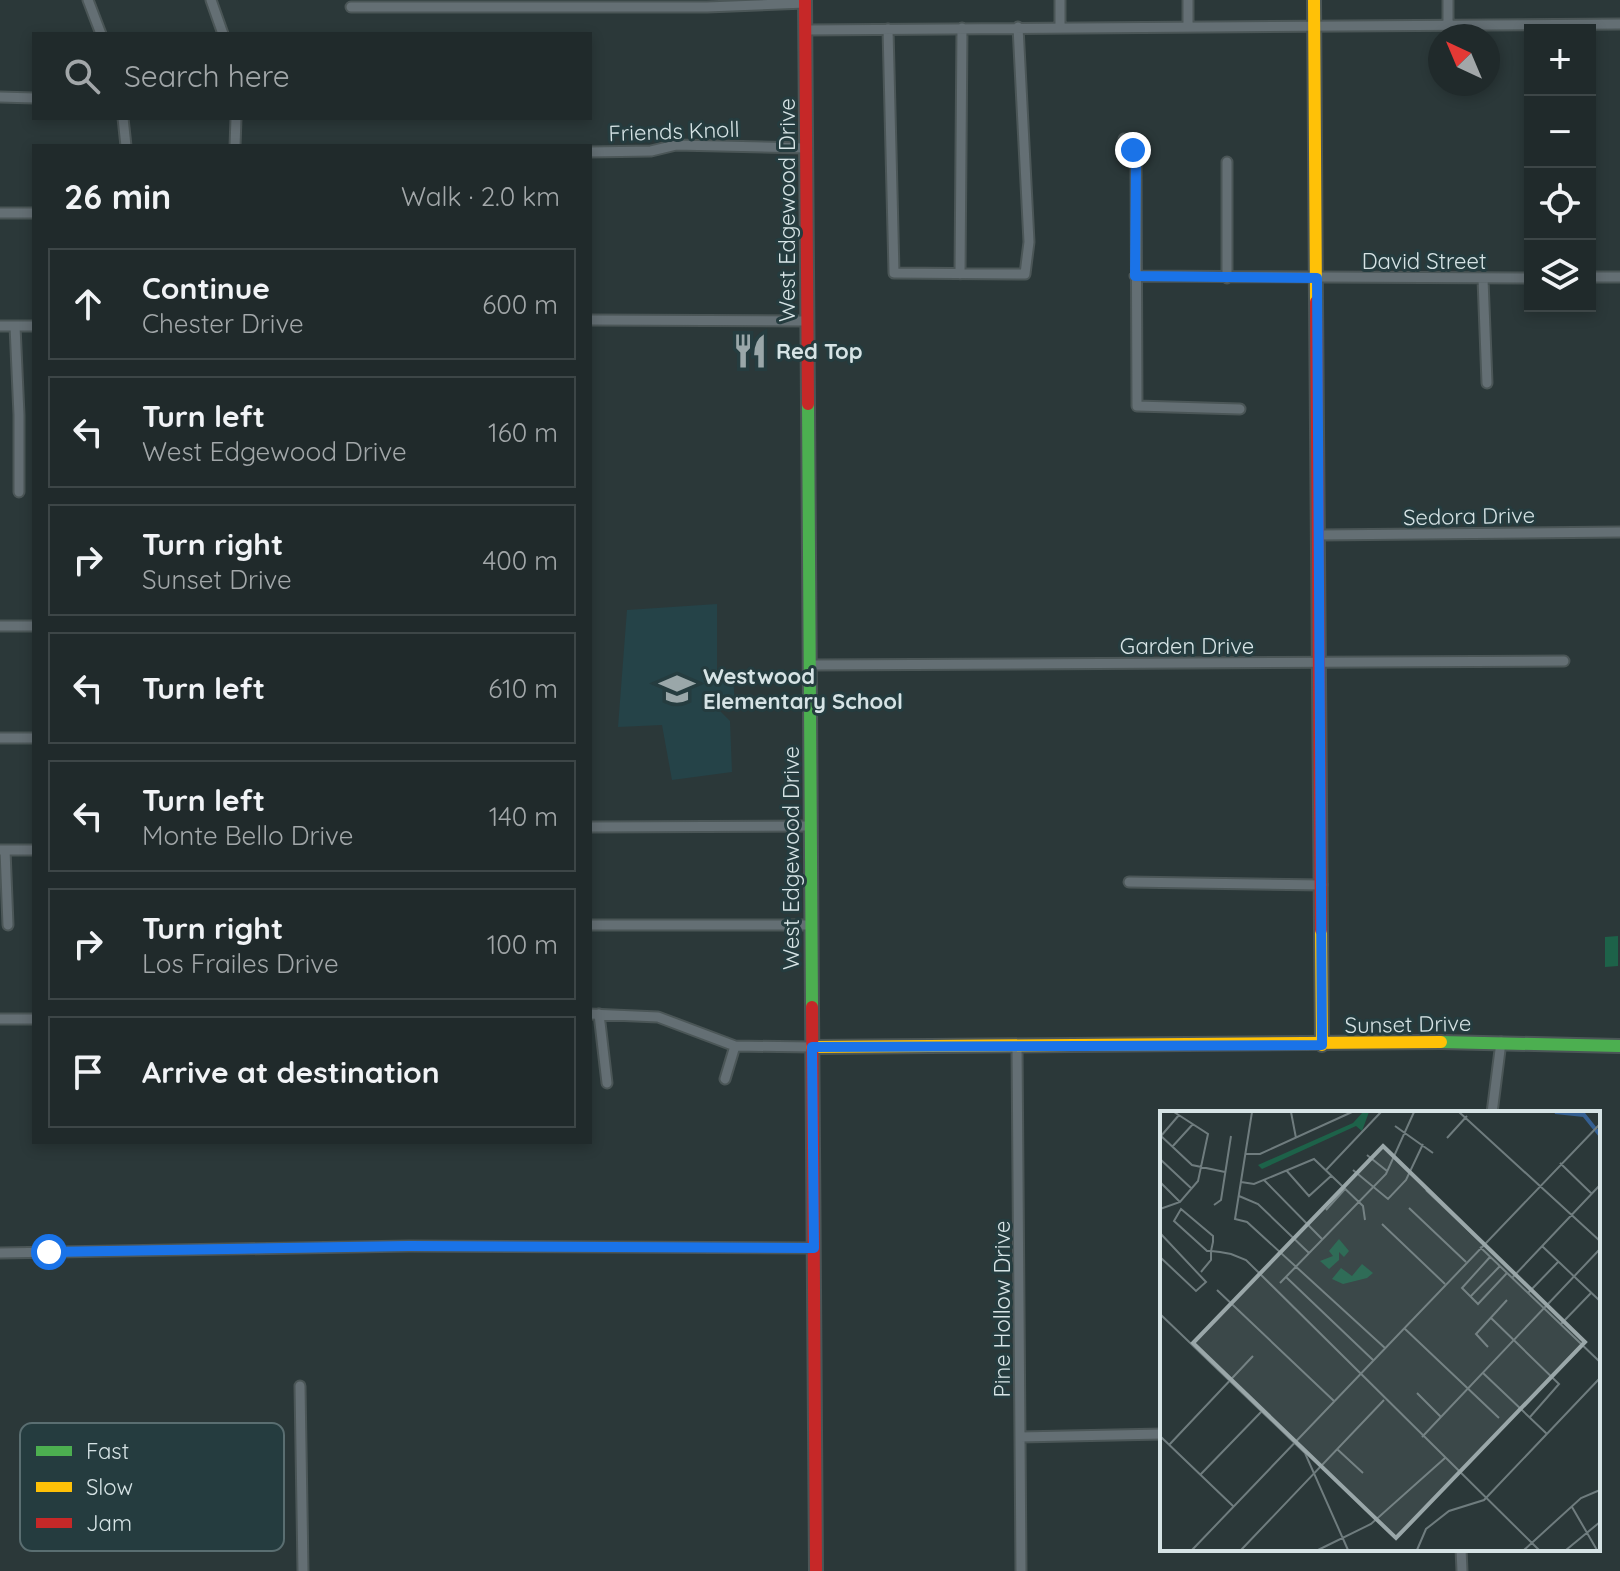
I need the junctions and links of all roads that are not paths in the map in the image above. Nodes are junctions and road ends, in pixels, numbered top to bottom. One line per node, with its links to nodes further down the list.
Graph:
1 (88, 0): 20 (street)
2 (211, 0): 21 (street)
3 (1060, 0): 15 (street)
4 (1188, 0): 16 (street)
5 (1314, 0): 13 (street)
6 (1448, 0): 9 (street)
7 (805, 1): 8 (street); 19 (street, West Edgewood Drive)
8 (351, 7)
9 (1448, 24)
10 (1620, 24): 12 (street)
11 (1428, 25): 13 (street)
12 (1500, 25)
13 (1315, 26): 16 (street); 39 (street)
14 (1018, 27): 15 (street); 17 (street); 34 (street)
15 (1060, 27): 16 (street)
16 (1188, 27)
17 (962, 28): 18 (street); 34 (street)
18 (888, 29): 19 (street); 34 (street)
19 (805, 30): 29 (street, West Edgewood Drive)
20 (100, 32)
21 (222, 32)
22 (0, 97): 23 (street)
23 (32, 98)
24 (123, 120): 27 (street)
25 (236, 120): 28 (street)
26 (1124, 139): 35 (street)
27 (126, 144)
28 (235, 144)
29 (806, 148): 30 (street, Friends Knoll); 43 (street, West Edgewood Drive)
30 (592, 152)
31 (1227, 162): 38 (street)
32 (0, 213): 33 (street)
33 (32, 213)
34 (960, 274)
35 (1135, 276): 38 (street, David Street); 48 (street)
36 (1596, 277): 37 (street)
37 (1620, 277)
38 (1227, 278): 39 (street, David Street)
39 (1317, 278): 41 (street, David Street); 51 (street)
40 (1524, 278): 41 (street, David Street)
41 (1483, 279): 47 (street)
42 (592, 320): 43 (street)
43 (807, 321): 56 (street, West Edgewood Drive)
44 (0, 326): 45 (street)
45 (15, 326): 46 (street); 49 (street)
46 (32, 326)
47 (1487, 383)
48 (1240, 409)
49 (19, 492)
50 (1620, 532): 51 (street, Sedora Drive)
51 (1319, 535): 55 (street)
52 (0, 626): 53 (street)
53 (32, 626)
54 (1564, 661): 55 (street, Garden Drive)
55 (1320, 663): 56 (street, Garden Drive); 64 (street)
56 (810, 665): 59 (street, West Edgewood Drive)
57 (0, 738): 58 (street)
58 (32, 738)
59 (811, 826): 60 (street); 67 (street, West Edgewood Drive)
60 (592, 827)
61 (3, 850): 62 (street); 65 (street)
62 (32, 850)
63 (1129, 882): 64 (street)
64 (1322, 885): 72 (street)
65 (8, 925)
66 (592, 925): 67 (street)
67 (811, 925): 76 (street, West Edgewood Drive)
68 (595, 1014): 73 (street); 78 (street)
69 (0, 1019): 70 (street)
70 (32, 1019)
71 (1501, 1042): 72 (street, Sunset Drive); 75 (street, Sunset Drive); 79 (street)
72 (1322, 1045): 74 (street, Sunset Drive)
73 (735, 1046): 76 (street); 77 (street)
74 (1017, 1046): 76 (street, Sunset Drive); 84 (street, Pine Hollow Drive)
75 (1620, 1046)
76 (812, 1047): 80 (street, West Edgewood Drive)
77 (725, 1079)
78 (607, 1083)
79 (1492, 1111)
80 (814, 1248): 81 (street); 87 (street, West Edgewood Drive)
81 (0, 1253)
82 (300, 1386): 86 (street)
83 (1160, 1434): 84 (street)
84 (1020, 1437): 88 (street, Pine Hollow Drive)
85 (1461, 1551): 89 (street)
86 (303, 1571)
87 (816, 1571)
88 (1021, 1571)
89 (1462, 1571)

